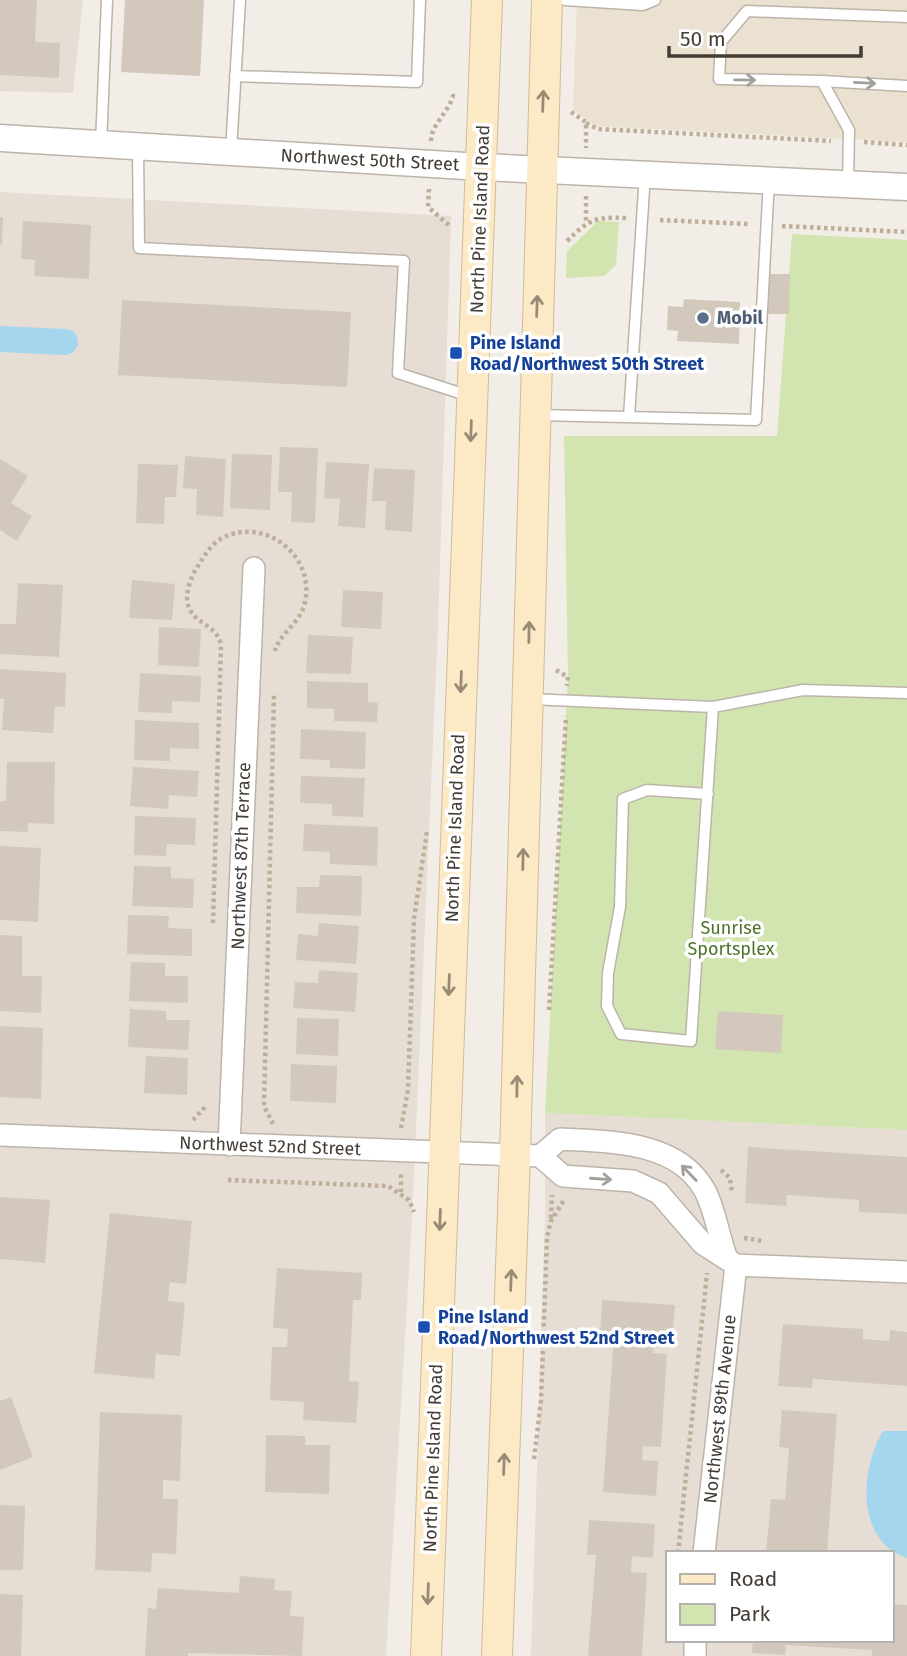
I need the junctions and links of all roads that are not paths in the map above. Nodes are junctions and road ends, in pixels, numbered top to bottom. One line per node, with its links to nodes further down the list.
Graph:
1 (107, 0): 14 (lane)
2 (240, 0): 10 (lane)
3 (420, 0): 10 (lane)
4 (487, 0): 17 (main road, North Pine Island Road)
5 (548, 0): 18 (main road, one-way to 5)
6 (565, 0): 8 (lane)
7 (655, 0): 8 (lane)
8 (643, 2)
9 (907, 17): 11 (lane, one-way to 11)
10 (235, 76): 16 (lane)
11 (822, 82): 12 (lane, one-way to 12); 21 (lane)
12 (907, 86)
13 (0, 138): 14 (street, Northwest 50th Street)
14 (101, 144): 15 (street, Northwest 50th Street)
15 (138, 146): 16 (street, Northwest 50th Street); 23 (lane)
16 (231, 151): 17 (street, Northwest 50th Street)
17 (482, 167): 18 (street, Northwest 50th Street); 23 (main road, North Pine Island Road)
18 (541, 169): 19 (street, Northwest 50th Street); 24 (main road, one-way to 18)
19 (645, 174): 20 (street, Northwest 50th Street); 25 (lane)
20 (769, 180): 21 (street, Northwest 50th Street); 25 (lane)
21 (848, 184): 22 (street, Northwest 50th Street)
22 (907, 187)
23 (473, 397): 33 (main road, North Pine Island Road, one-way to 33)
24 (534, 415): 25 (lane); 28 (main road, one-way to 24)
25 (629, 417)
26 (254, 568): 32 (street, Northwest 87th Terrace)
27 (907, 693): 29 (lane)
28 (527, 699): 29 (lane); 34 (main road, one-way to 28)
29 (713, 707): 30 (lane)
30 (708, 794): 30 (lane)
31 (0, 1135): 32 (street, Northwest 52nd Street)
32 (229, 1145): 33 (street, Northwest 52nd Street)
33 (442, 1152): 34 (street, Northwest 52nd Street); 38 (main road, North Pine Island Road, one-way to 38)
34 (528, 1155): 35 (street, one-way to 35); 35 (street, one-way to 34); 39 (main road, one-way to 34)
35 (731, 1260): 36 (street); 37 (street, Northwest 89th Avenue)
36 (907, 1272)
37 (705, 1551)
38 (426, 1656)
39 (497, 1656)

